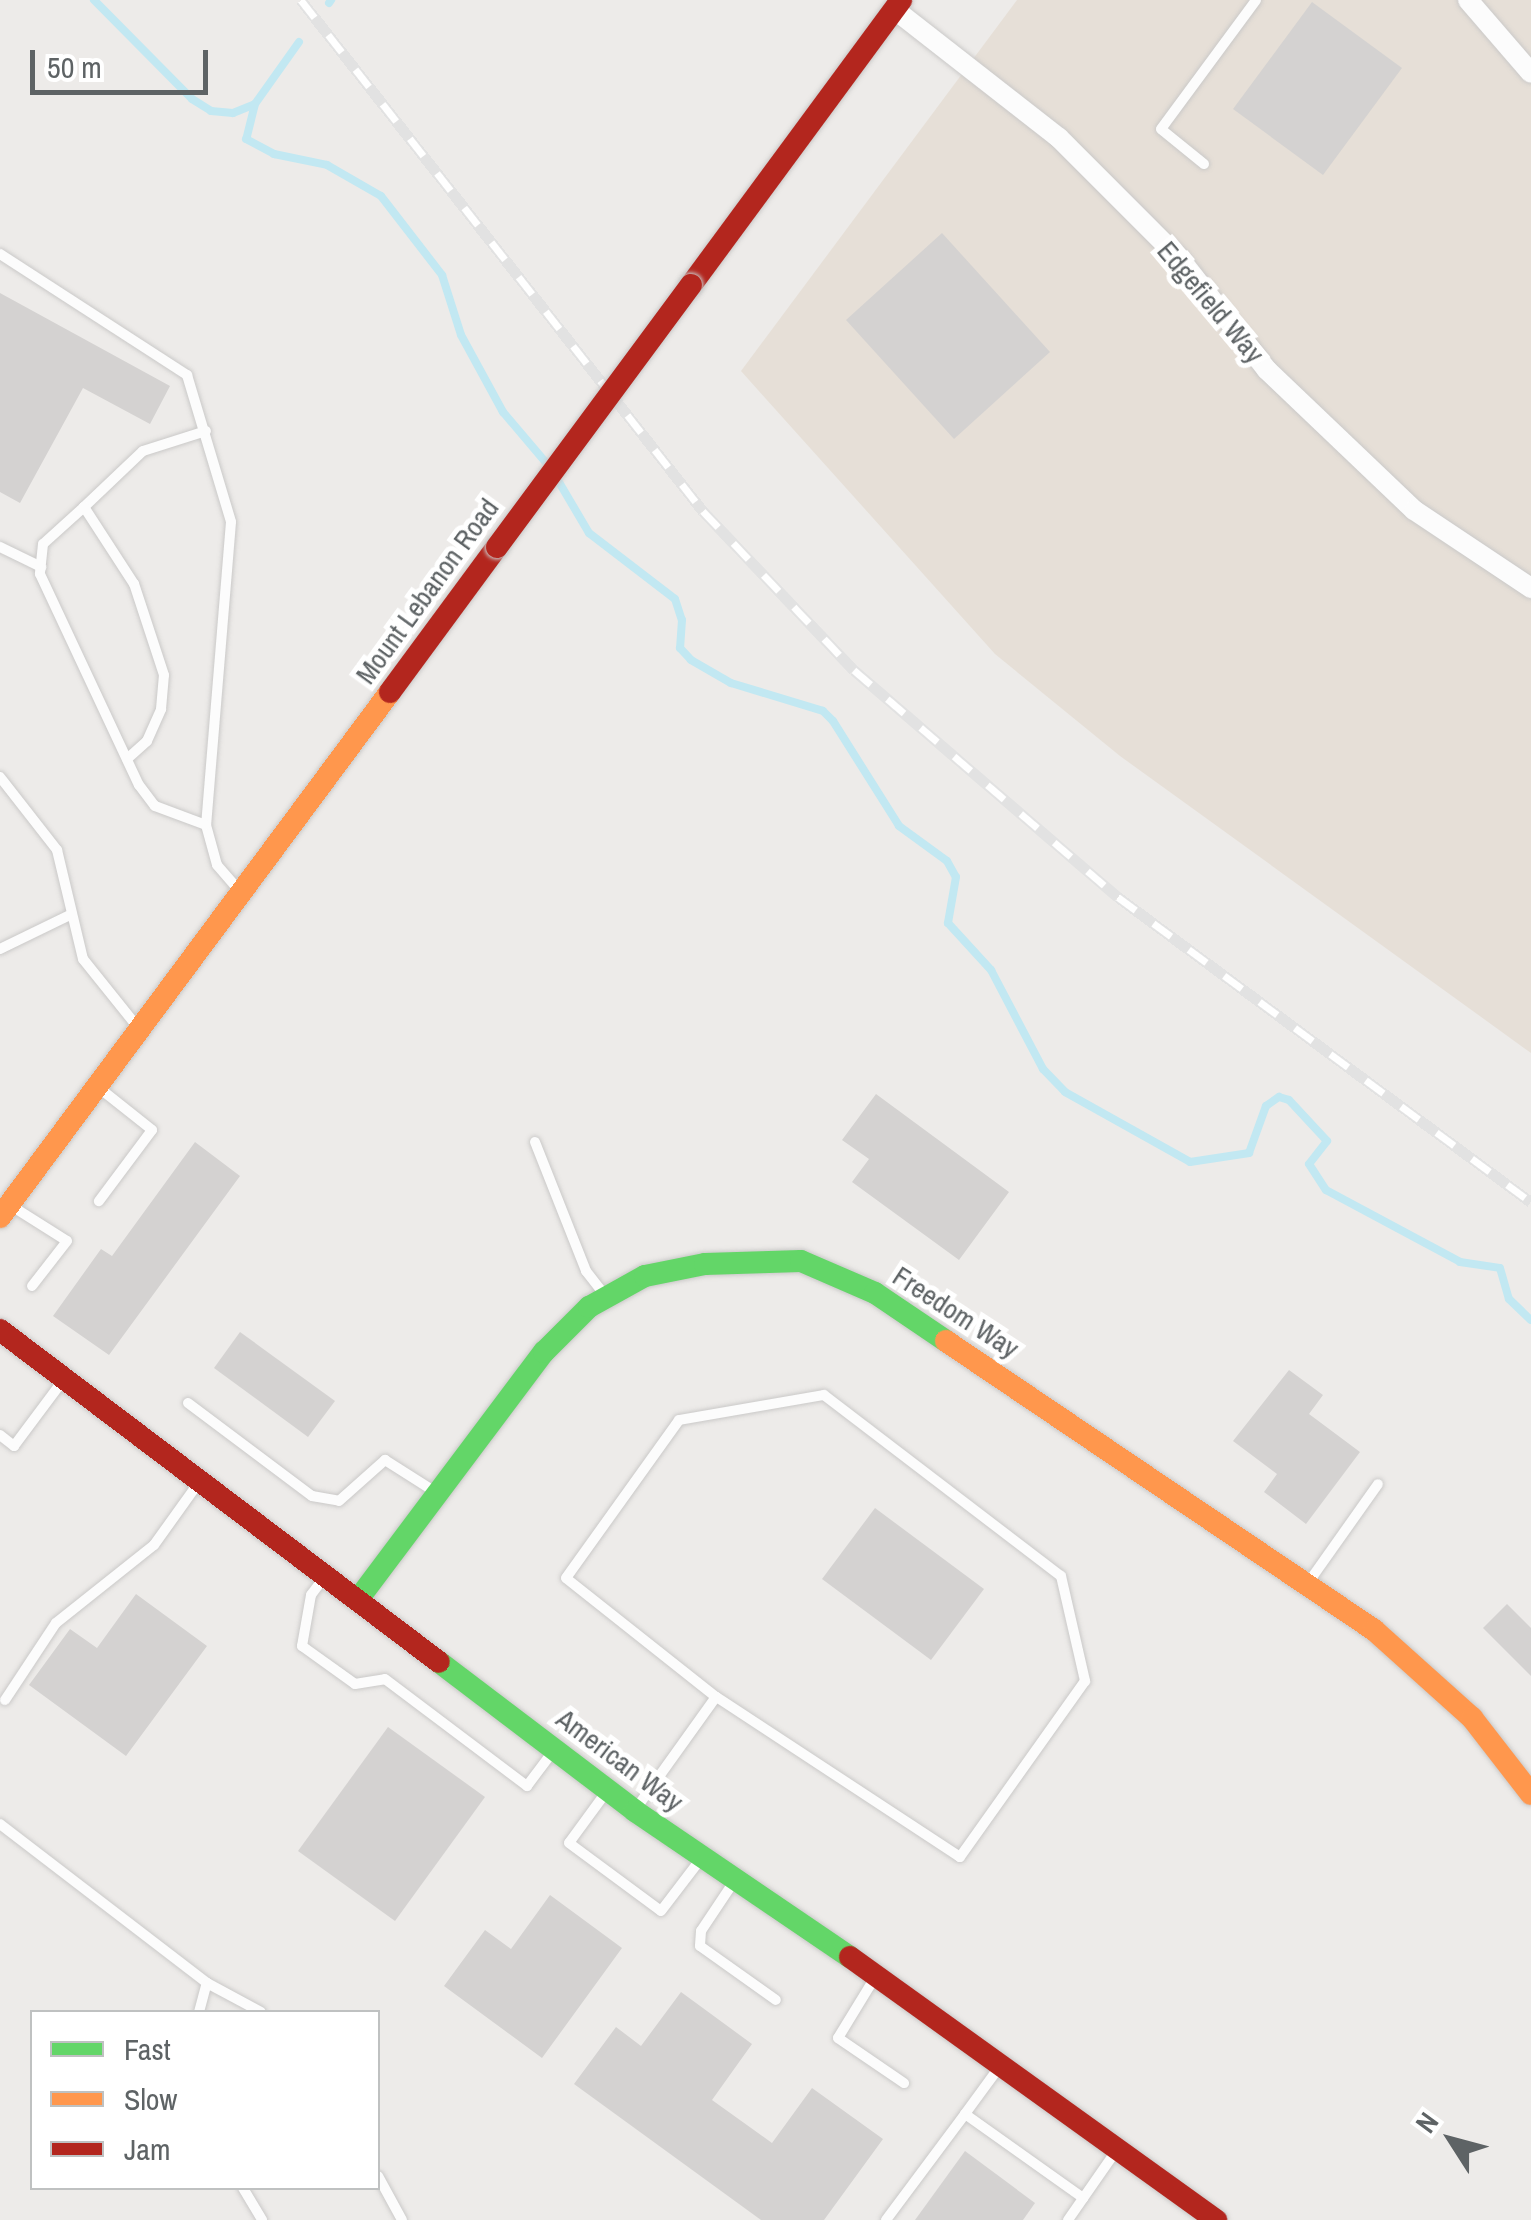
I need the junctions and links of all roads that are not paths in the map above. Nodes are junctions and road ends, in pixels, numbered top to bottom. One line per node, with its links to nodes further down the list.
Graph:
1 (1256, 0): 5 (lane)
2 (1468, 0): 4 (street)
3 (898, 5): 11 (street, Edgefield Way); 15 (street, Mount Lebanon Road, bridge)
4 (1531, 74)
5 (1204, 164)
6 (0, 254): 7 (lane)
7 (206, 431): 8 (lane); 14 (lane)
8 (84, 507): 10 (lane); 12 (lane)
9 (0, 547): 10 (lane)
10 (41, 567): 12 (lane)
11 (1531, 588)
12 (128, 759): 14 (lane)
13 (0, 777): 16 (lane)
14 (206, 825): 15 (lane)
15 (242, 893): 18 (street, Mount Lebanon Road)
16 (72, 914): 17 (lane); 18 (lane)
17 (0, 949)
18 (140, 1030): 19 (street, Mount Lebanon Road)
19 (97, 1086): 21 (lane); 22 (street, Mount Lebanon Road)
20 (535, 1142): 24 (lane)
21 (100, 1201)
22 (4, 1211): 23 (lane)
23 (32, 1286)
24 (607, 1298): 31 (street, Freedom Way); 33 (street, Freedom Way)
25 (0, 1330): 26 (street, American Way)
26 (64, 1378): 28 (lane); 29 (street, American Way)
27 (188, 1403): 31 (lane)
28 (0, 1436)
29 (201, 1480): 32 (street, American Way); 36 (lane)
30 (1378, 1484): 33 (lane)
31 (437, 1494): 34 (street, Freedom Way)
32 (326, 1574): 34 (street, American Way); 37 (lane)
33 (1307, 1584): 39 (street, Freedom Way)
34 (359, 1598): 37 (street, American Way)
35 (716, 1697): 35 (lane); 40 (lane)
36 (5, 1700)
37 (555, 1749): 38 (street, American Way)
38 (608, 1790): 40 (street, American Way); 42 (lane)
39 (1531, 1794)
40 (635, 1811): 42 (street, American Way)
41 (0, 1824): 45 (lane)
42 (702, 1856): 43 (street, American Way)
43 (736, 1879): 44 (street, American Way); 46 (lane)
44 (877, 1974): 49 (street, American Way); 50 (lane)
45 (207, 1983): 47 (lane); 48 (lane)
46 (776, 2000)
47 (200, 2010)
48 (257, 2010)
49 (1003, 2062): 51 (lane); 52 (street, American Way)
50 (904, 2083)
51 (965, 2114): 55 (lane); 58 (lane)
52 (1119, 2147): 55 (lane); 60 (street, American Way)
53 (380, 2180): 57 (lane)
54 (244, 2190): 56 (lane)
55 (1083, 2198): 59 (lane)
56 (262, 2220)
57 (402, 2220)
58 (886, 2220)
59 (1068, 2220)
60 (1216, 2220)

